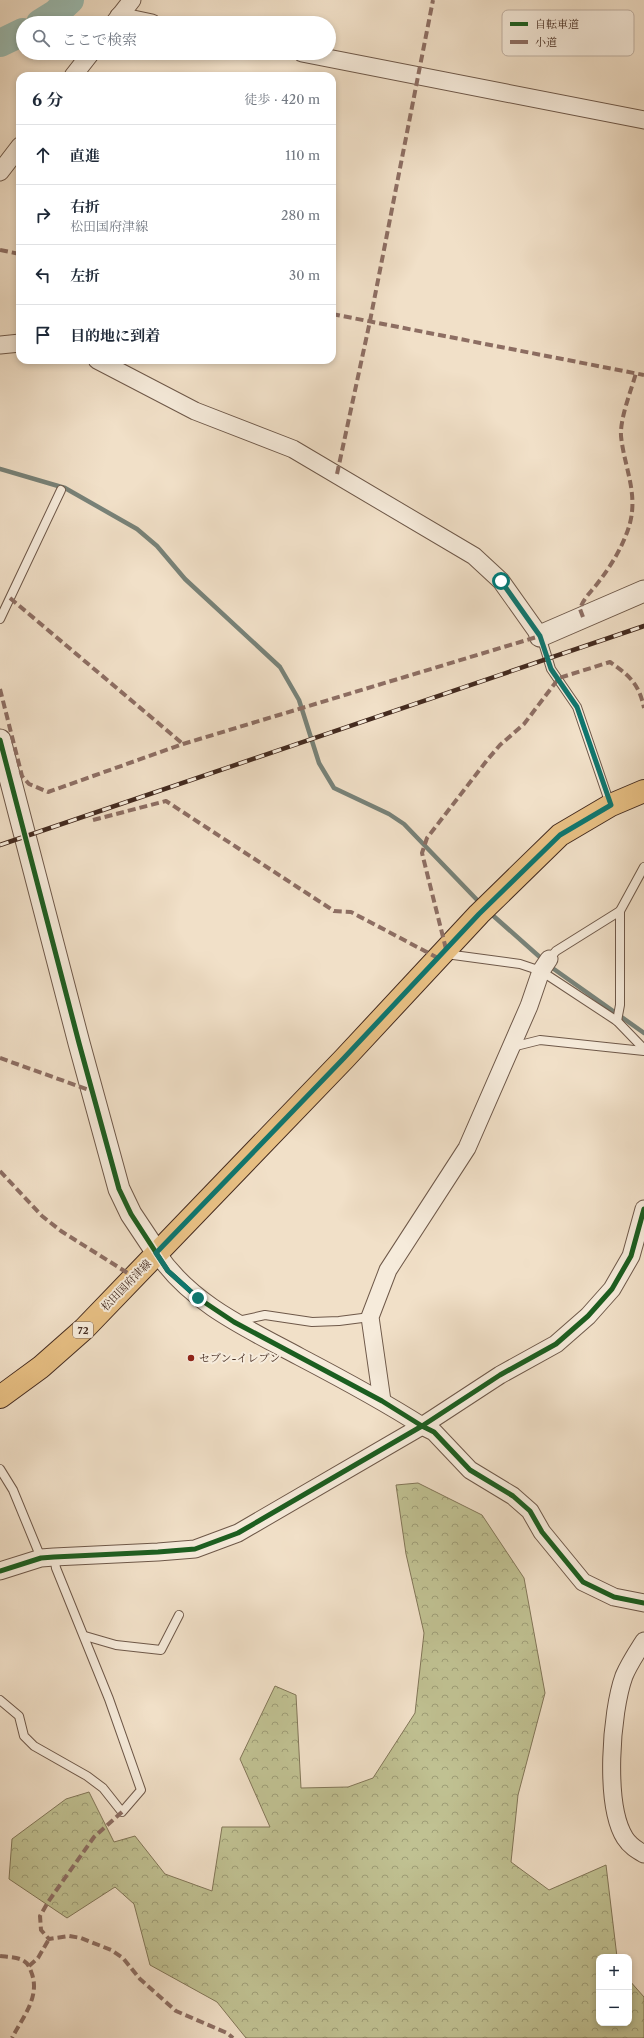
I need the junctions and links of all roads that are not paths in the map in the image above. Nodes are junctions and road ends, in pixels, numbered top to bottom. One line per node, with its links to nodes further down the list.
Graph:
1 (132, 0): 2 (street)
2 (119, 16)
3 (86, 60): 5 (street)
4 (336, 60): 6 (street)
5 (76, 72)
6 (644, 120)
7 (16, 151): 8 (street)
8 (0, 172)
9 (16, 343): 10 (street)
10 (0, 345)
11 (105, 364): 15 (street)
12 (61, 490): 14 (lane)
13 (644, 591): 15 (street)
14 (0, 619)
15 (540, 636): 18 (lane)
16 (0, 740): 27 (street)
17 (644, 791): 18 (main road, 松田国府津線 / 72)
18 (611, 805): 21 (main road, 松田国府津線 / 72)
19 (644, 867): 20 (lane)
20 (620, 911): 22 (lane); 23 (lane)
21 (441, 954): 22 (lane); 27 (main road, 松田国府津線 / 72)
22 (545, 966): 23 (lane); 24 (street)
23 (617, 1022): 25 (lane)
24 (511, 1047): 25 (lane); 28 (street)
25 (644, 1050)
26 (644, 1209): 32 (street)
27 (156, 1253): 29 (street); 30 (main road, 松田国府津線 / 72)
28 (370, 1317): 29 (lane); 31 (street)
29 (234, 1322): 31 (street)
30 (0, 1398)
31 (382, 1400): 32 (street)
32 (422, 1426): 34 (street); 36 (street)
33 (0, 1469): 34 (lane)
34 (48, 1557): 35 (street); 38 (lane)
35 (0, 1571)
36 (644, 1603)
37 (179, 1615): 38 (lane)
38 (85, 1636): 40 (lane)
39 (644, 1641): 41 (street)
40 (0, 1700)
41 (644, 1854)

